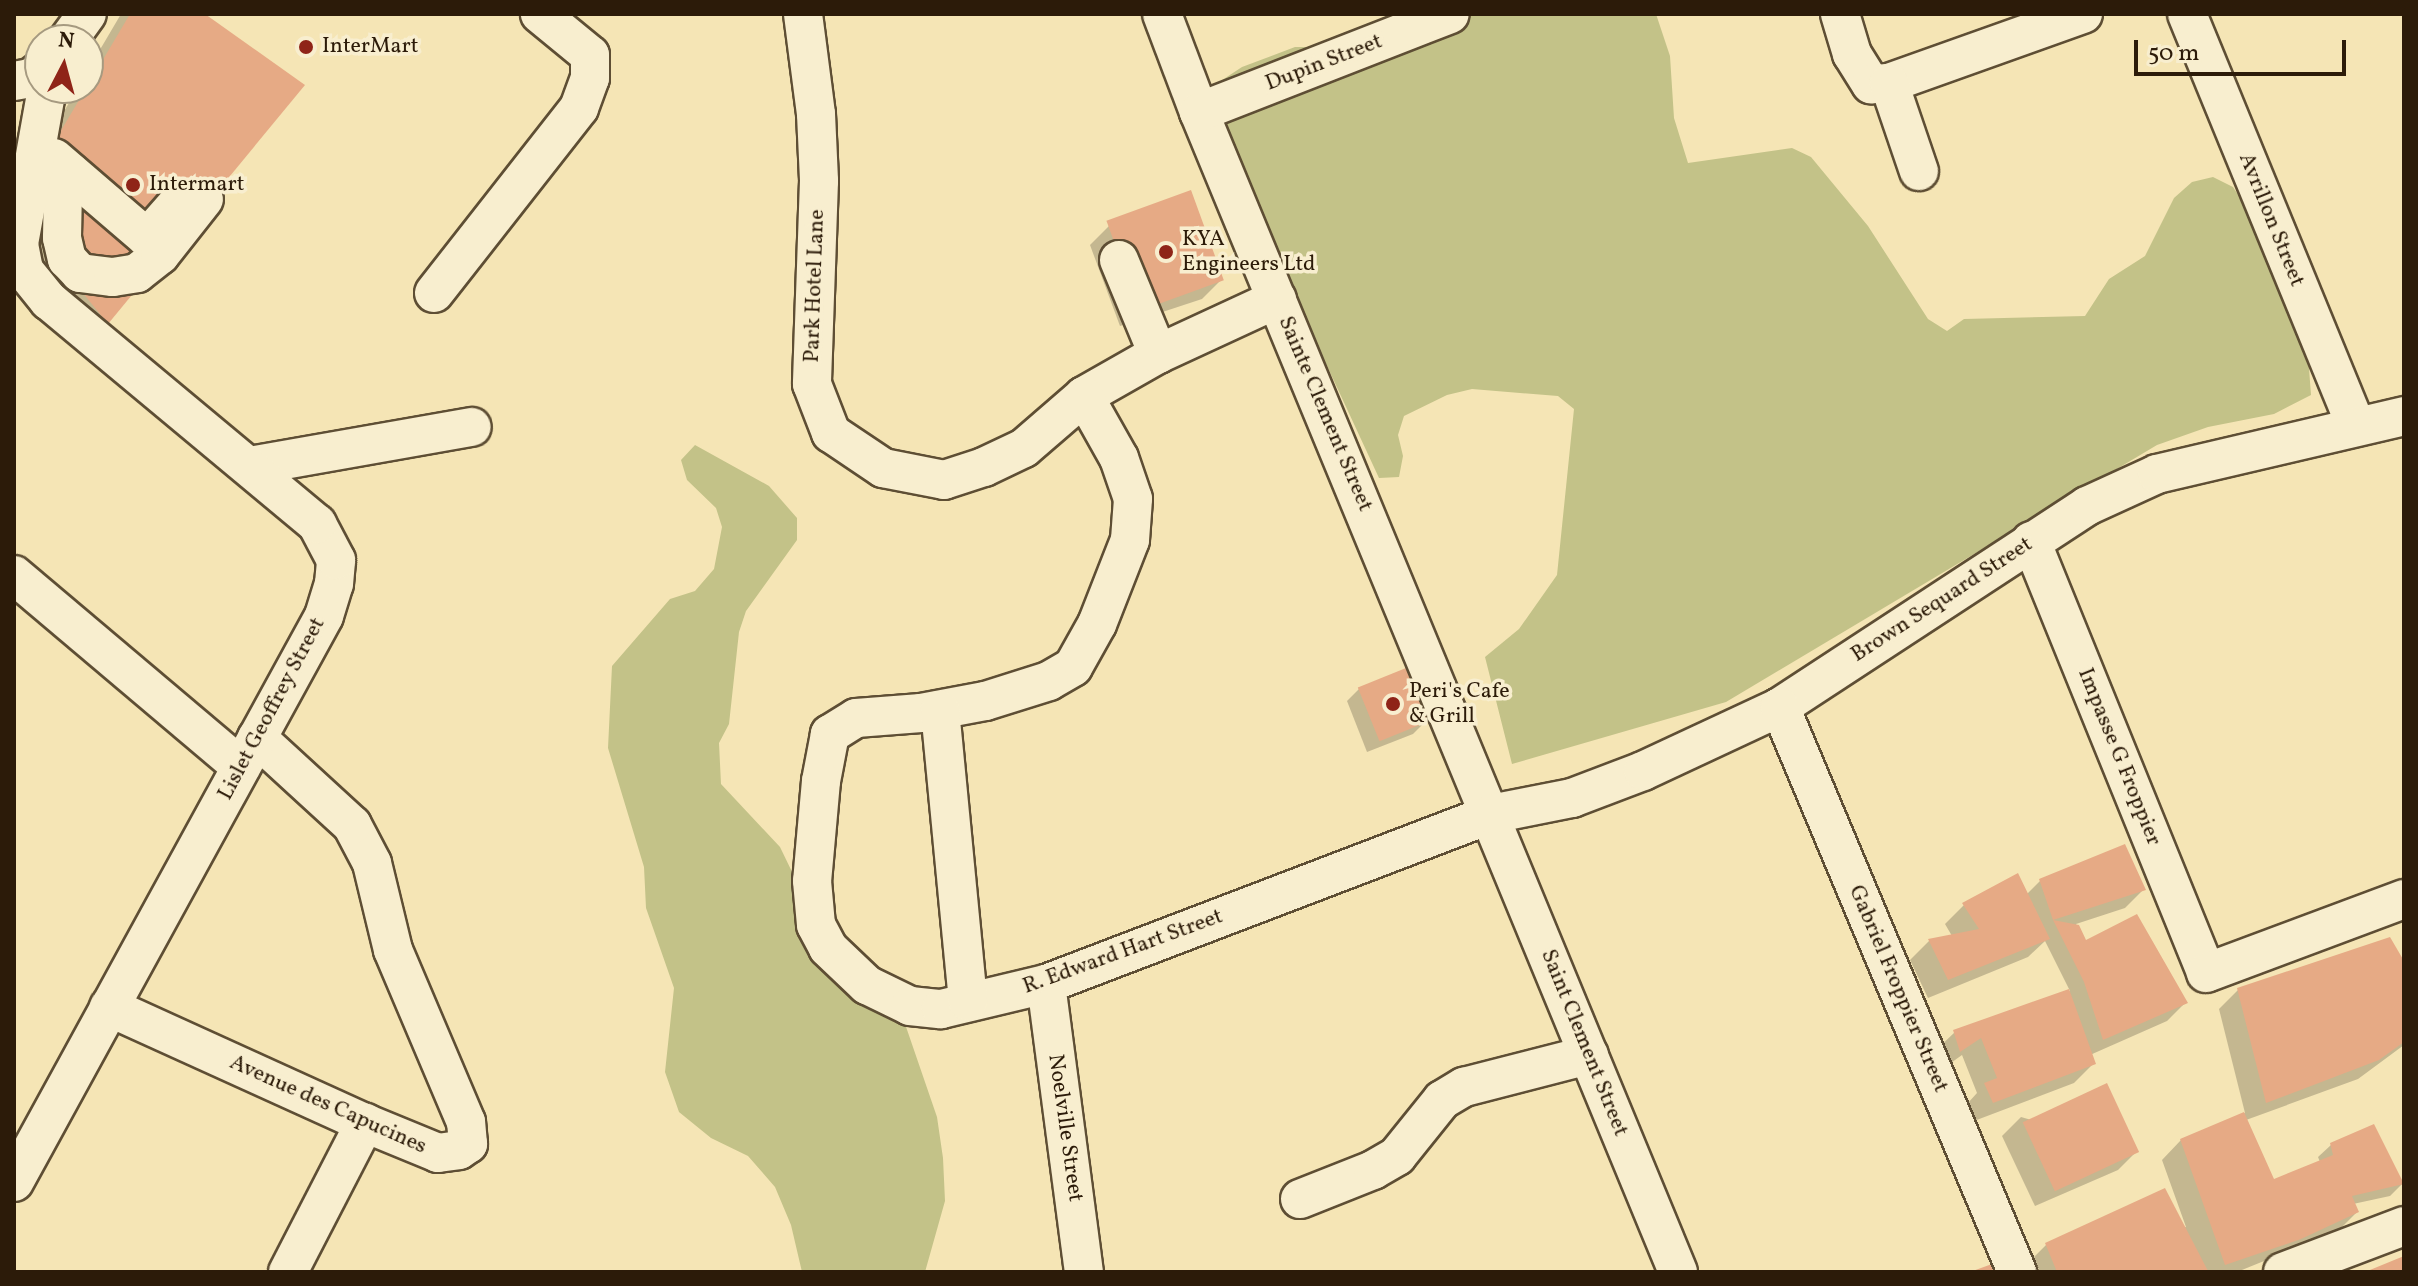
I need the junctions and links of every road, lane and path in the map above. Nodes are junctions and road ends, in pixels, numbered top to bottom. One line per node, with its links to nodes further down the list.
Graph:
1 (540, 14): 15 (street)
2 (803, 14): 18 (street, Park Hotel Lane)
3 (1162, 14): 10 (street, Sainte Clement Street)
4 (1450, 14): 10 (street, Dupin Street)
5 (1840, 14): 8 (street)
6 (2083, 14): 8 (street)
7 (2187, 14): 20 (street, Avrillon Street)
8 (1889, 83): 12 (street)
9 (44, 104): 11 (street, Lislet Geoffrey Street)
10 (1199, 112): 16 (street, Sainte Clement Street)
11 (37, 144): 13 (street); 22 (street, Lislet Geoffrey Street)
12 (1919, 171)
13 (70, 172): 13 (street)
14 (1119, 260): 17 (street)
15 (434, 293)
16 (1277, 299): 17 (street, Park Hotel Lane); 28 (street, Sainte Clement Street)
17 (1158, 354): 18 (street, Park Hotel Lane)
18 (1084, 396): 26 (street)
19 (2404, 416): 20 (street, Brown Sequard Street)
20 (2356, 426): 23 (street, Brown Sequard Street)
21 (472, 427): 22 (street)
22 (250, 466): 27 (street, Lislet Geoffrey Street)
23 (2031, 541): 25 (street, Brown Sequard Street); 29 (street, Impasse G Froppier)
24 (14, 575): 27 (street)
25 (1780, 707): 28 (street, Brown Sequard Street); 42 (street, Gabriel Froppier Street)
26 (940, 710): 31 (street); 31 (street, R. Edward Hart Street)
27 (249, 752): 32 (street, Lislet Geoffrey Street); 34 (street, Avenue des Capucines)
28 (1491, 814): 30 (street, R. Edward Hart Street); 33 (street, Saint Clement Street)
29 (2404, 899)
30 (1046, 984): 31 (street, R. Edward Hart Street); 40 (street, Noelville Street)
31 (968, 1002)
32 (109, 1007): 34 (street, Avenue des Capucines); 35 (street, Lislet Geoffrey Street)
33 (1589, 1055): 37 (street); 41 (street, Saint Clement Street)
34 (365, 1123): 39 (street)
35 (26, 1126): 36 (street, Lislet Geoffrey Street)
36 (14, 1182)
37 (1300, 1199)
38 (2404, 1226): 43 (street)
39 (288, 1272)
40 (1084, 1272)
41 (1678, 1272)
42 (2017, 1272)
43 (2283, 1272)

